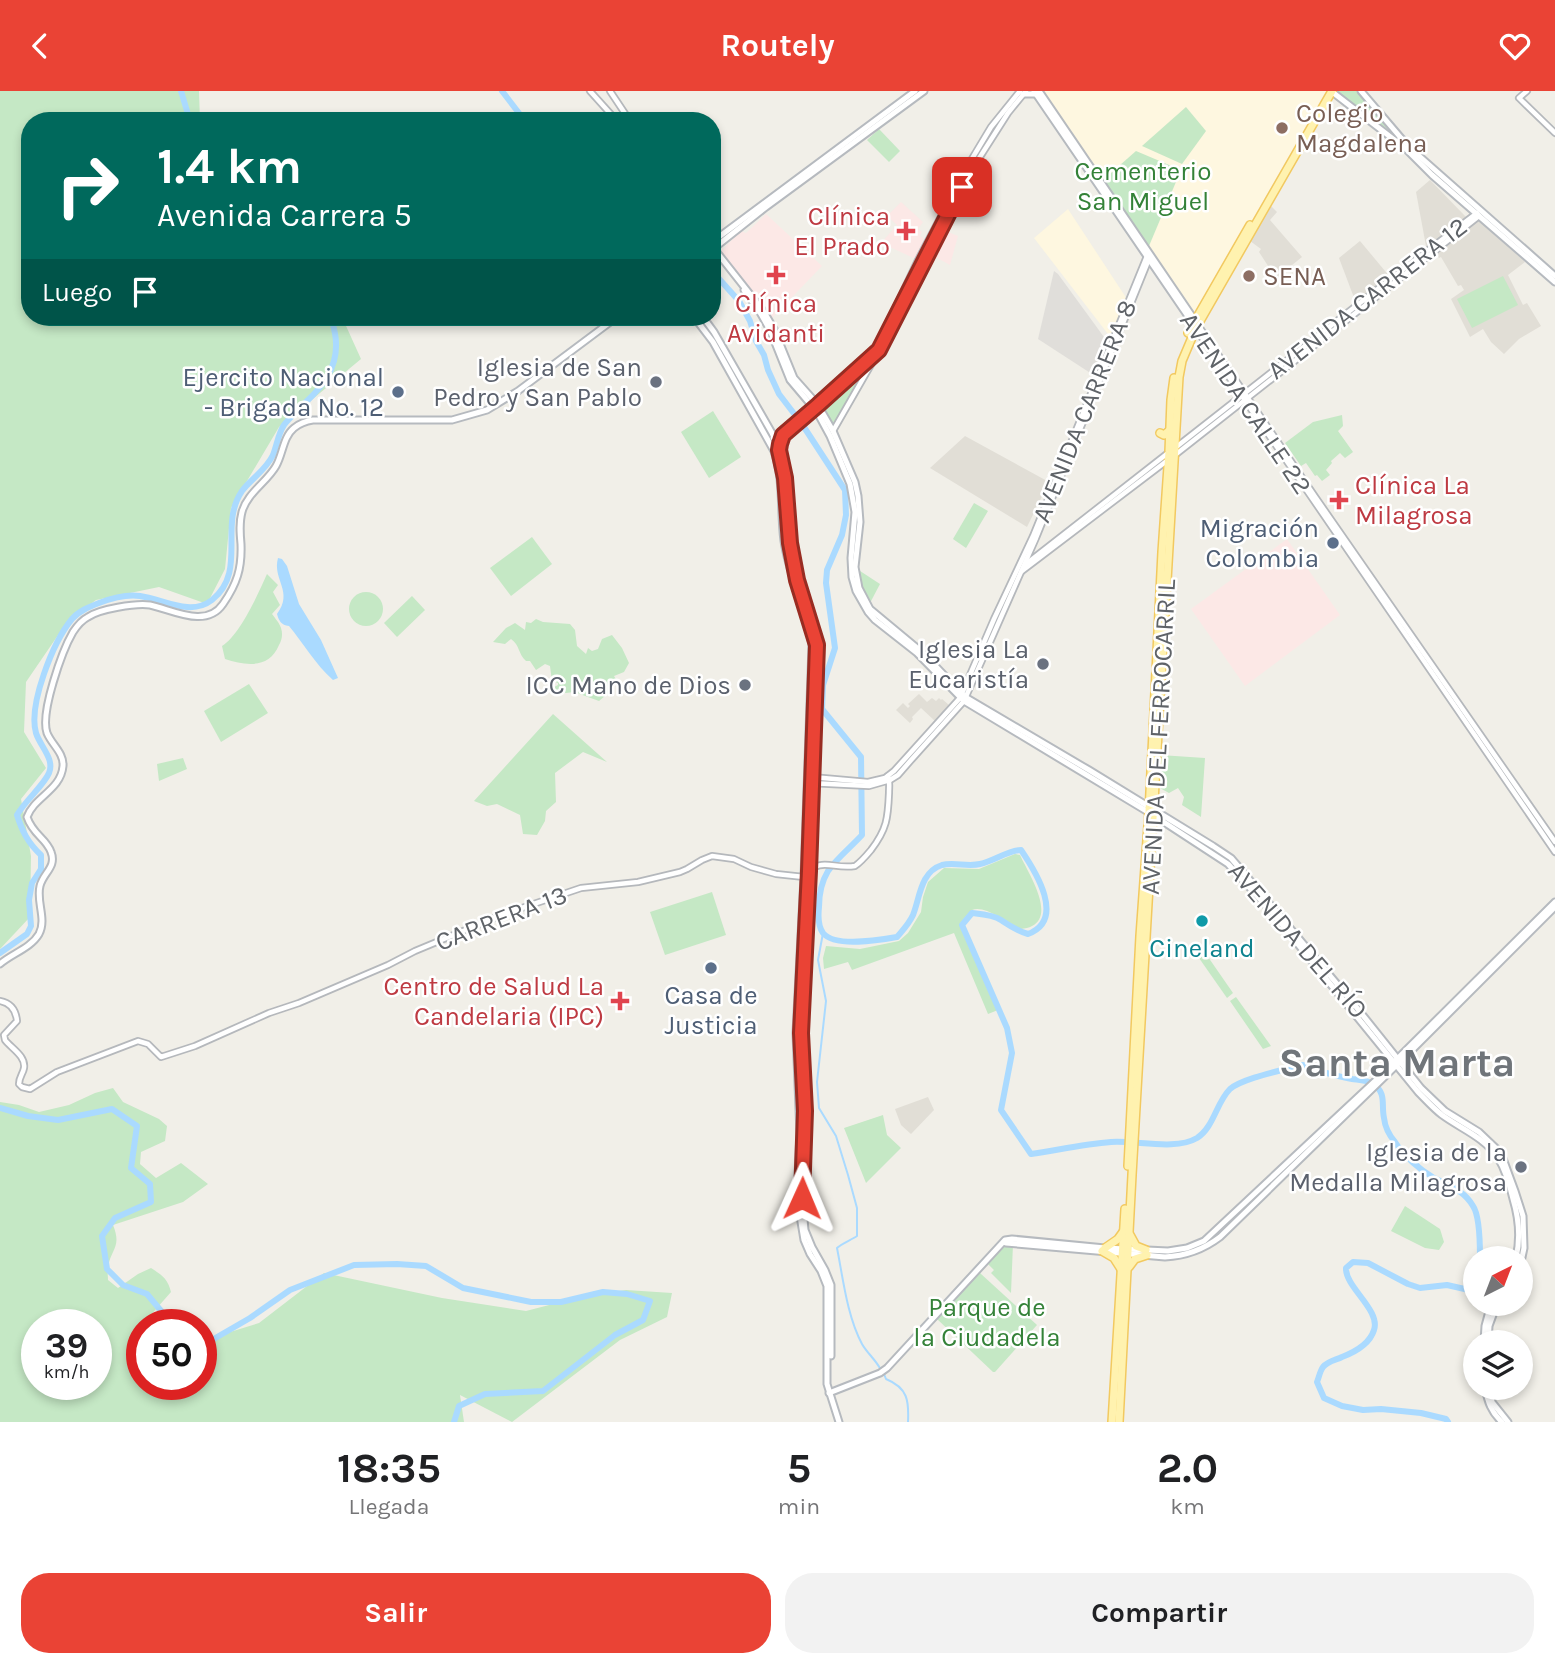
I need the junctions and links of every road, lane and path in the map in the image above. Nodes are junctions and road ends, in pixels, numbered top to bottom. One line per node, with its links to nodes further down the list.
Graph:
1 (590, 91): 10 (street)
2 (610, 91): 11 (street)
3 (915, 91): 14 (main road)
4 (923, 91): 15 (main road)
5 (1331, 91): 13 (main road); 23 (main road, AVENIDA DEL FERROCARRIL); 24 (main road, AVENIDA DEL FERROCARRIL)
6 (1361, 91): 13 (main road)
7 (1527, 91): 12 (street)
8 (1022, 92): 9 (main road); 28 (street); 30 (street)
9 (1038, 92): 16 (main road, AVENIDA CALLE 22)
10 (609, 112)
11 (624, 112)
12 (1555, 132)
13 (1479, 214): 20 (main road); 21 (main road); 29 (street, AVENIDA CARRERA 12)
14 (721, 241)
15 (721, 241)
16 (1149, 256): 18 (main road, AVENIDA CALLE 22); 19 (street, AVENIDA CARRERA 8); 22 (main road, AVENIDA CALLE 22); 39 (street, AVENIDA CARRERA 8)
17 (721, 257): 30 (main road, AVENIDA DEL RÍO)
18 (1156, 269): 19 (street); 24 (main road, AVENIDA CALLE 22)
19 (1145, 273): 39 (street, AVENIDA CARRERA 8)
20 (1555, 276)
21 (1555, 282)
22 (1189, 311): 23 (main road); 24 (main road, AVENIDA CALLE 22)
23 (1200, 311): 24 (main road, AVENIDA DEL FERROCARRIL)
24 (1195, 324): 29 (street, AVENIDA CALLE 22); 32 (main road, AVENIDA DEL FERROCARRIL); 38 (main road, AVENIDA DEL FERROCARRIL)
25 (605, 326): 52 (main road)
26 (701, 326): 36 (main road)
27 (709, 326): 31 (main road)
28 (879, 350): 30 (street); 33 (street)
29 (1245, 397): 38 (street, AVENIDA CARRERA 12); 46 (street, AVENIDA CALLE 22); 47 (street, AVENIDA CALLE 22)
30 (815, 405): 33 (main road, AVENIDA DEL RÍO); 35 (street); 40 (main road, AVENIDA DEL RÍO)
31 (770, 430): 35 (main road); 36 (main road)
32 (1170, 430): 34 (main road); 38 (main road, AVENIDA DEL FERROCARRIL)
33 (833, 431): 40 (main road, AVENIDA DEL RÍO)
34 (1160, 433)
35 (781, 434): 36 (street); 37 (main road)
36 (772, 441): 37 (main road); 42 (main road)
37 (779, 450): 42 (main road)
38 (1172, 454): 39 (street, AVENIDA CARRERA 12); 43 (main road, AVENIDA DEL FERROCARRIL); 45 (main road, AVENIDA DEL FERROCARRIL)
39 (1020, 570): 40 (street)
40 (963, 697): 41 (street); 44 (main road, AVENIDA DEL RÍO); 45 (main road, AVENIDA DEL RÍO)
41 (889, 778): 42 (street); 48 (street)
42 (810, 780): 48 (main road); 49 (main road)
43 (1150, 793): 44 (main road); 45 (main road, AVENIDA DEL FERROCARRIL)
44 (1140, 801): 45 (main road, AVENIDA DEL RÍO)
45 (1151, 811): 54 (main road, AVENIDA DEL RÍO); 55 (main road, AVENIDA DEL FERROCARRIL)
46 (1555, 842)
47 (1555, 852)
48 (809, 871): 49 (street); 62 (main road)
49 (804, 877): 53 (street, CARRERA 13); 62 (main road)
50 (1555, 902): 54 (main road)
51 (1555, 908): 54 (main road)
52 (0, 964)
53 (0, 1002)
54 (1397, 1062): 56 (main road, AVENIDA DEL RÍO); 57 (main road, AVENIDA DEL RÍO); 60 (main road)
55 (1126, 1232): 58 (main road); 59 (main road, AVENIDA DEL FERROCARRIL); 60 (main road)
56 (1518, 1246)
57 (1524, 1246)
58 (1104, 1249): 59 (main road); 61 (main road); 62 (main road)
59 (1125, 1251): 60 (main road); 61 (main road, AVENIDA DEL FERROCARRIL)
60 (1146, 1253): 61 (main road)
61 (1124, 1270): 66 (main road, AVENIDA DEL FERROCARRIL); 67 (main road, AVENIDA DEL FERROCARRIL)
62 (830, 1392): 65 (main road)
63 (1488, 1400): 68 (main road)
64 (1491, 1400): 69 (main road)
65 (841, 1422)
66 (1112, 1422)
67 (1119, 1422)
68 (1502, 1422)
69 (1508, 1422)

